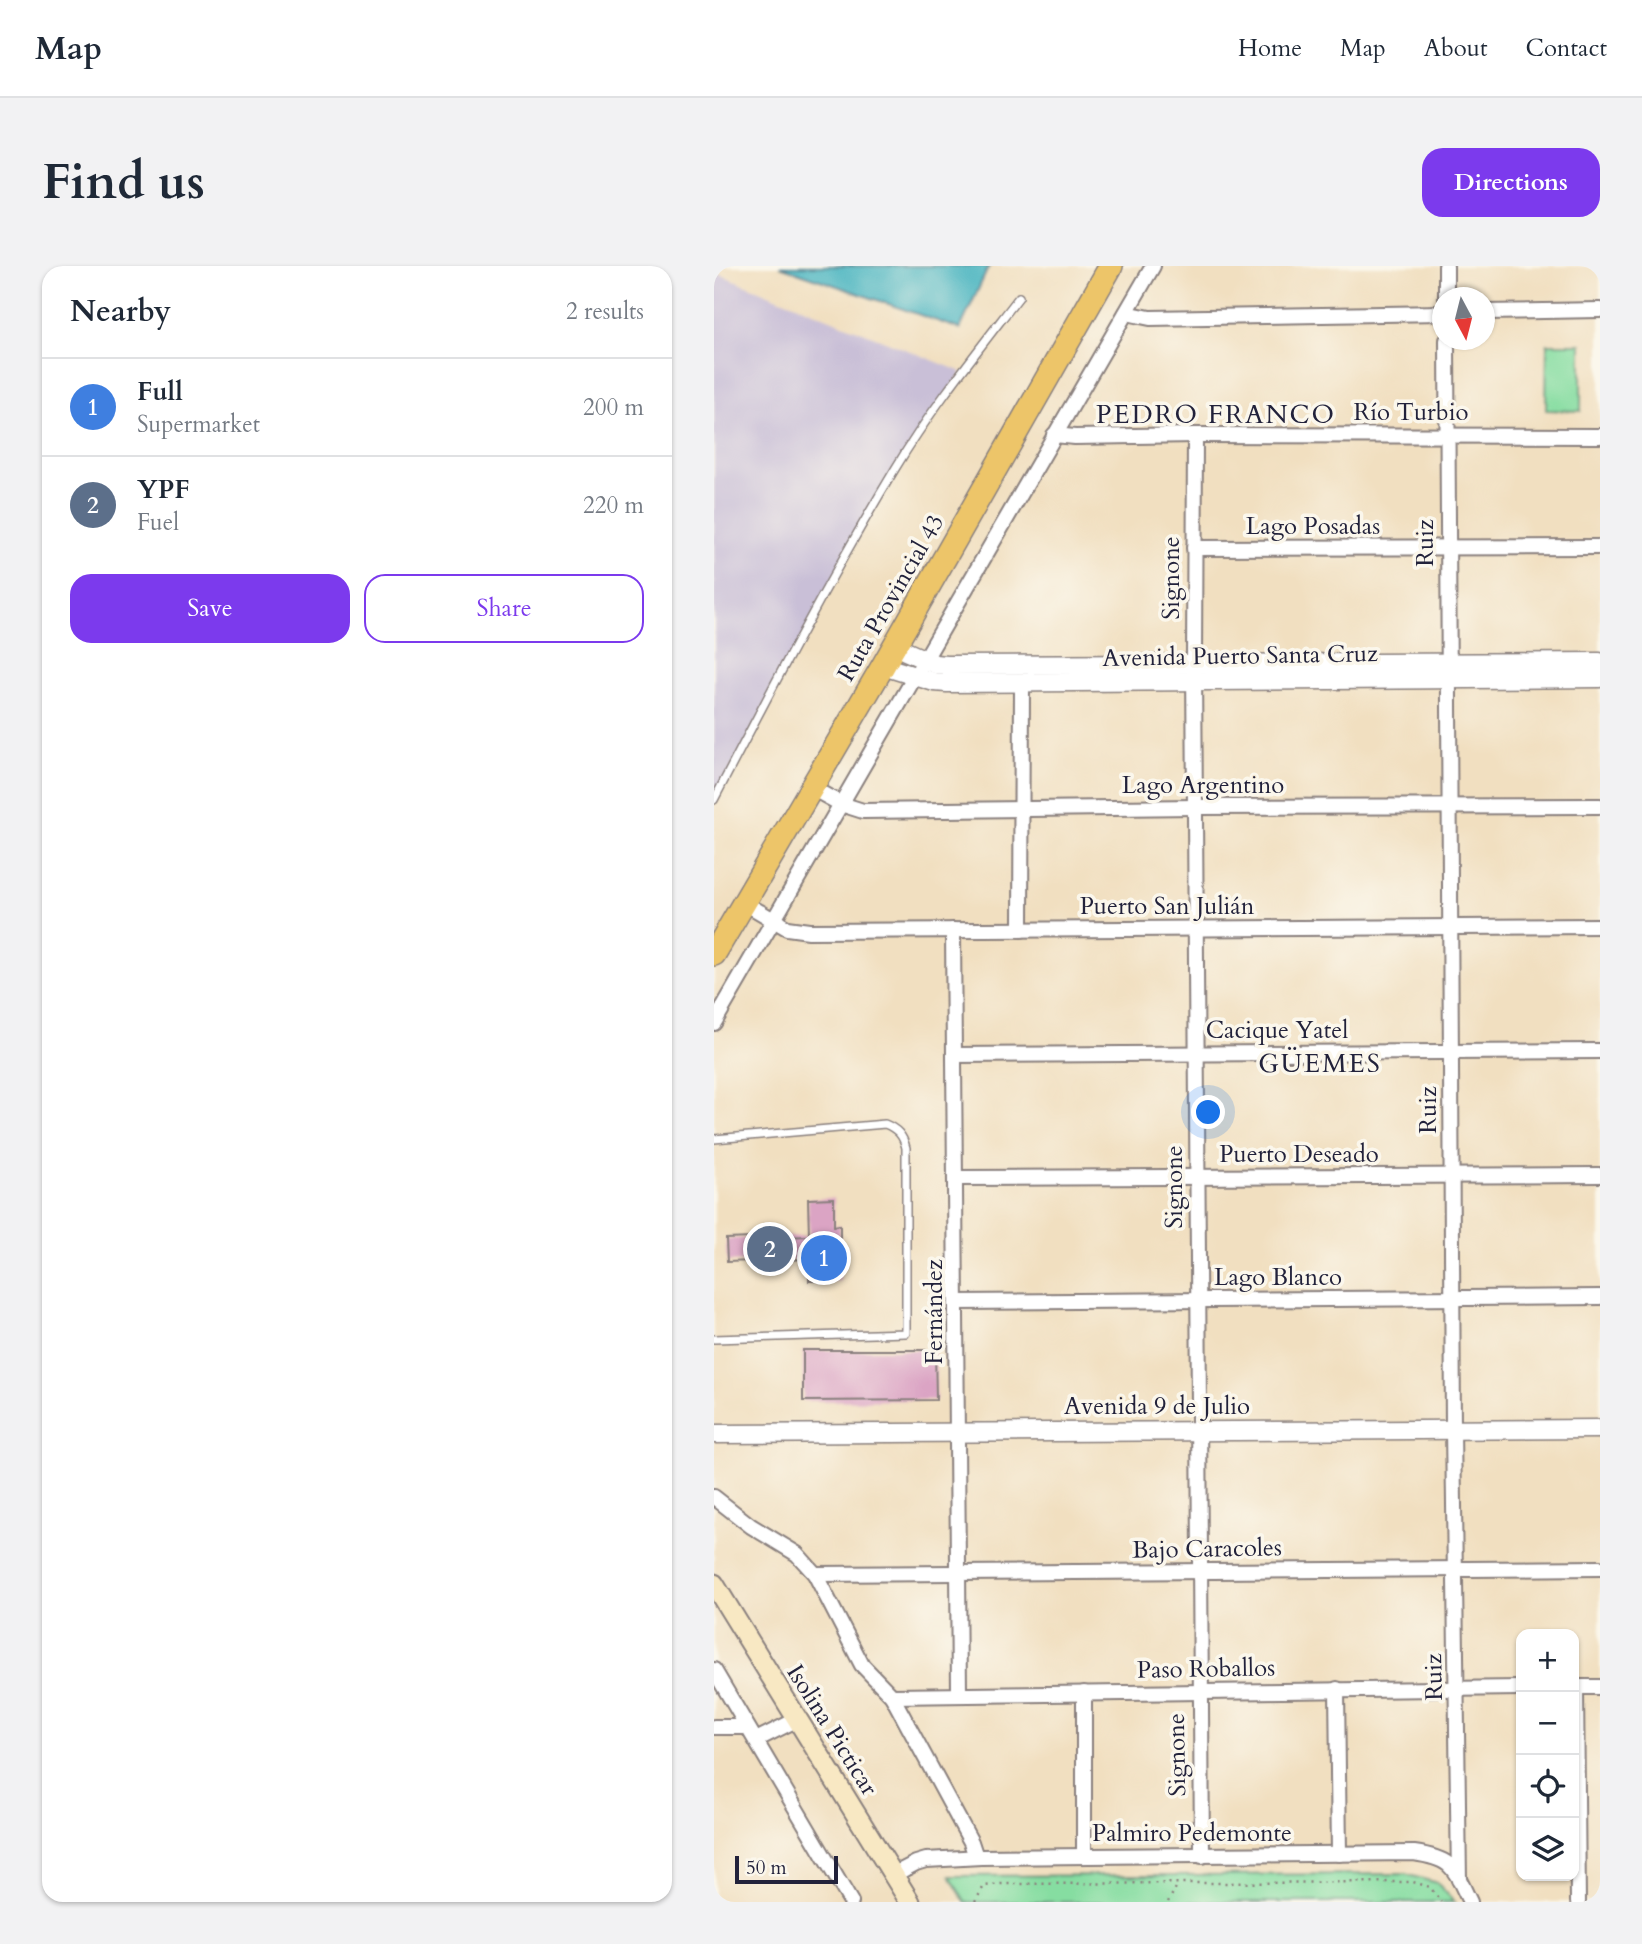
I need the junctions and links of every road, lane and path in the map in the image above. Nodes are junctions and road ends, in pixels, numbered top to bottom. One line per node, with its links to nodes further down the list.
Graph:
1 (1111, 266): 18 (main road, Ruta Provincial 43)
2 (1153, 266): 8 (street)
3 (1446, 266): 4 (street)
4 (1446, 287)
5 (1019, 297): 27 (lane)
6 (1600, 310): 7 (street)
7 (1495, 312)
8 (1126, 313): 9 (street); 11 (street)
9 (1432, 313)
10 (1447, 350): 13 (street, Ruiz)
11 (1054, 435): 12 (street, Río Turbio); 19 (street)
12 (1195, 435): 13 (street, Río Turbio); 16 (street, Signone)
13 (1448, 435): 14 (street, Río Turbio); 17 (street, Ruiz)
14 (1600, 436)
15 (1600, 547): 17 (street, Lago Posadas)
16 (1194, 548): 17 (street, Lago Posadas); 22 (street, Signone)
17 (1447, 548): 21 (street, Ruiz)
18 (889, 656): 19 (street, Avenida Puerto Santa Cruz); 23 (street, Avenida Puerto Santa Cruz); 26 (main road, Ruta Provincial 43)
19 (926, 660): 22 (street, Avenida Puerto Santa Cruz); 23 (street)
20 (1600, 662): 21 (street, Avenida Puerto Santa Cruz)
21 (1448, 670): 22 (street, Avenida Puerto Santa Cruz); 24 (street, Avenida Puerto Santa Cruz); 31 (street, Ruiz)
22 (1194, 672): 25 (street, Avenida Puerto Santa Cruz); 30 (street, Signone)
23 (915, 676): 25 (street, Avenida Puerto Santa Cruz); 28 (street)
24 (1600, 678)
25 (1023, 683): 32 (street)
26 (812, 788): 28 (street, Lago Argentino); 33 (main road, Ruta Provincial 43)
27 (714, 800)
28 (841, 804): 32 (street, Lago Argentino); 34 (street)
29 (1600, 806): 31 (street, Lago Argentino)
30 (1196, 807): 31 (street, Lago Argentino); 32 (street, Lago Argentino); 37 (street, Signone)
31 (1451, 807): 36 (street, Ruiz)
32 (1021, 810): 39 (street)
33 (743, 902): 34 (street, Puerto San Julián); 40 (main road, Ruta Provincial 43)
34 (773, 920): 38 (street, Puerto San Julián); 41 (street)
35 (1600, 926): 36 (street, Puerto San Julián)
36 (1450, 927): 37 (street, Puerto San Julián); 43 (street, Ruiz)
37 (1196, 928): 39 (street, Puerto San Julián); 44 (street, Signone)
38 (953, 930): 39 (street, Puerto San Julián); 45 (street, Fernández)
39 (1021, 930)
40 (714, 954)
41 (714, 1023)
42 (1600, 1051): 43 (street, Cacique Yatel)
43 (1451, 1052): 44 (street, Cacique Yatel); 48 (street, Ruiz)
44 (1197, 1053): 45 (street, Cacique Yatel); 49 (street, Signone)
45 (954, 1055): 50 (street, Fernández)
46 (714, 1139): 55 (lane)
47 (1600, 1175): 48 (street, Puerto Deseado)
48 (1452, 1176): 49 (street, Puerto Deseado); 52 (street, Ruiz)
49 (1197, 1177): 50 (street, Puerto Deseado); 53 (street, Signone)
50 (955, 1178): 54 (street, Fernández)
51 (1600, 1297): 52 (street, Lago Blanco)
52 (1452, 1298): 53 (street, Lago Blanco); 56 (street, Ruiz)
53 (1198, 1300): 54 (street, Lago Blanco); 58 (street, Signone)
54 (956, 1302): 59 (street, Fernández)
55 (714, 1339)
56 (1453, 1429): 57 (street, Avenida 9 de Julio); 58 (street, Avenida 9 de Julio); 63 (street, Ruiz)
57 (1600, 1429)
58 (1198, 1431): 59 (street, Avenida 9 de Julio); 64 (street, Signone)
59 (957, 1432): 60 (street, Avenida 9 de Julio); 66 (street, Fernández)
60 (714, 1434)
61 (714, 1497): 65 (street)
62 (1600, 1568): 63 (street, Bajo Caracoles)
63 (1455, 1569): 64 (street, Bajo Caracoles); 73 (street, Ruiz)
64 (1199, 1572): 66 (street, Bajo Caracoles); 76 (street, Signone)
65 (815, 1574): 66 (street, Bajo Caracoles); 78 (street)
66 (959, 1574): 77 (street, Fernández)
67 (714, 1584): 79 (main road, Isolina Picticar)
68 (714, 1670): 81 (street)
69 (1579, 1687): 70 (street)
70 (1600, 1687)
71 (1516, 1688): 73 (street, Paso Roballos)
72 (1337, 1689): 73 (street, Paso Roballos); 76 (street, Paso Roballos); 83 (street)
73 (1457, 1689): 88 (street, Ruiz)
74 (1575, 1692): 96 (street)
75 (1084, 1693): 76 (street, Paso Roballos); 77 (street, Paso Roballos); 84 (street)
76 (1199, 1693): 85 (street, Signone)
77 (959, 1694): 78 (street, Paso Roballos)
78 (892, 1696): 86 (street)
79 (796, 1720): 82 (street); 87 (main road, Isolina Picticar)
80 (714, 1727): 81 (street)
81 (747, 1727): 82 (street)
82 (756, 1740): 90 (street)
83 (1339, 1854): 85 (street, Palmiro Pedemonte); 88 (street, Palmiro Pedemonte)
84 (1084, 1856): 85 (street, Palmiro Pedemonte); 86 (street, Palmiro Pedemonte)
85 (1202, 1856)
86 (976, 1857): 87 (street, Palmiro Pedemonte)
87 (893, 1875): 91 (main road, Isolina Picticar)
88 (1459, 1880): 95 (street, Palmiro Pedemonte)
89 (1178, 1884): 92 (path); 93 (path); 94 (path)
90 (852, 1902)
91 (910, 1902)
92 (975, 1902)
93 (1168, 1902)
94 (1441, 1902)
95 (1470, 1902)
96 (1578, 1902)

